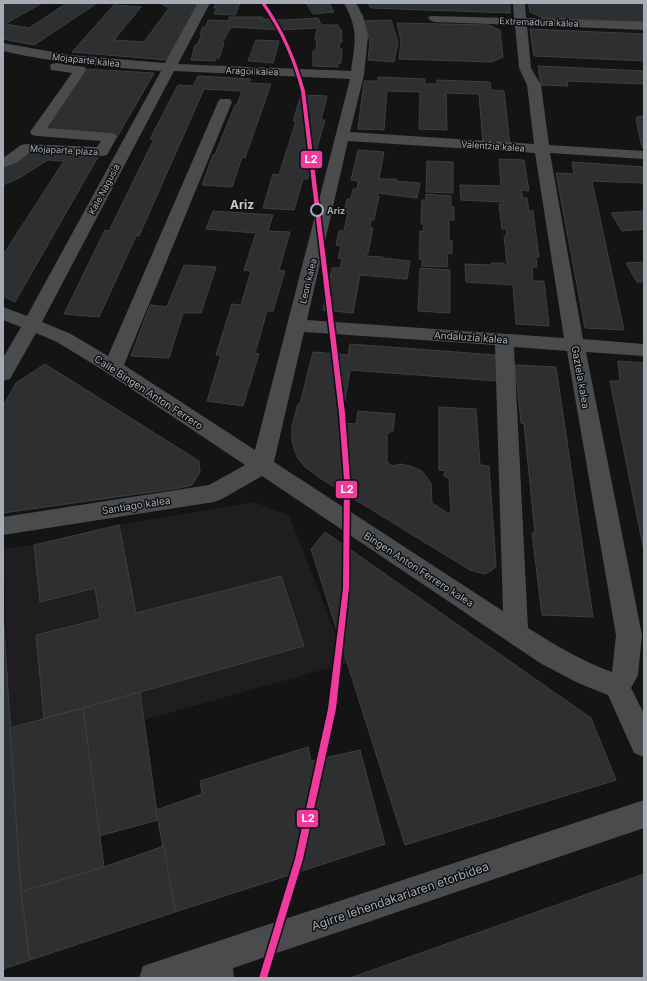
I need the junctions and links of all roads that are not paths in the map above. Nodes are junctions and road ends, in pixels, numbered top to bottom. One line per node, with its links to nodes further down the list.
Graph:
1 (204, 3): 9 (street, Kale Nagusia)
2 (350, 3): 10 (street, Leon kalea)
3 (519, 3): 5 (street, Gaztela kalea)
4 (434, 18): 5 (street, Extremadura kalea)
5 (522, 22): 6 (street, Extremadura kalea); 13 (street, Gaztela kalea)
6 (644, 26)
7 (3, 47): 9 (street, Mojaparte kalea)
8 (3, 60): 15 (street, Mojaparte plaza)
9 (170, 67): 10 (street, Aragoi kalea); 17 (street, Kale Nagusia)
10 (358, 75): 12 (street, Leon kalea)
11 (225, 102): 22 (street)
12 (343, 136): 13 (street, Valentzia kalea); 18 (street, Leon kalea)
13 (542, 149): 14 (street, Valentzia kalea); 20 (street, Gaztela kalea)
14 (644, 155)
15 (3, 164)
16 (3, 313): 17 (street, Calle Bingen Anton Ferrero)
17 (32, 324): 22 (street, Calle Bingen Anton Ferrero); 23 (street, Kale Nagusia)
18 (297, 326): 19 (street, Andaluzia kalea); 24 (street, Leon kalea)
19 (504, 339): 20 (street, Andaluzia kalea); 26 (street)
20 (576, 345): 21 (street, Andaluzia kalea); 27 (street, Gaztela kalea)
21 (644, 350)
22 (112, 367): 24 (street, Calle Bingen Anton Ferrero)
23 (3, 374)
24 (262, 466): 25 (street, Santiago kalea); 26 (street, Bingen Anton Ferrero kalea)
25 (3, 526)
26 (516, 633): 27 (street, Bingen Anton Ferrero kalea)
27 (617, 686): 28 (street)
28 (644, 744)
29 (644, 814): 30 (street, Agirre lehendakariaren etorbidea)
30 (217, 968): 31 (street, Agirre lehendakariaren etorbidea)
31 (155, 978)

